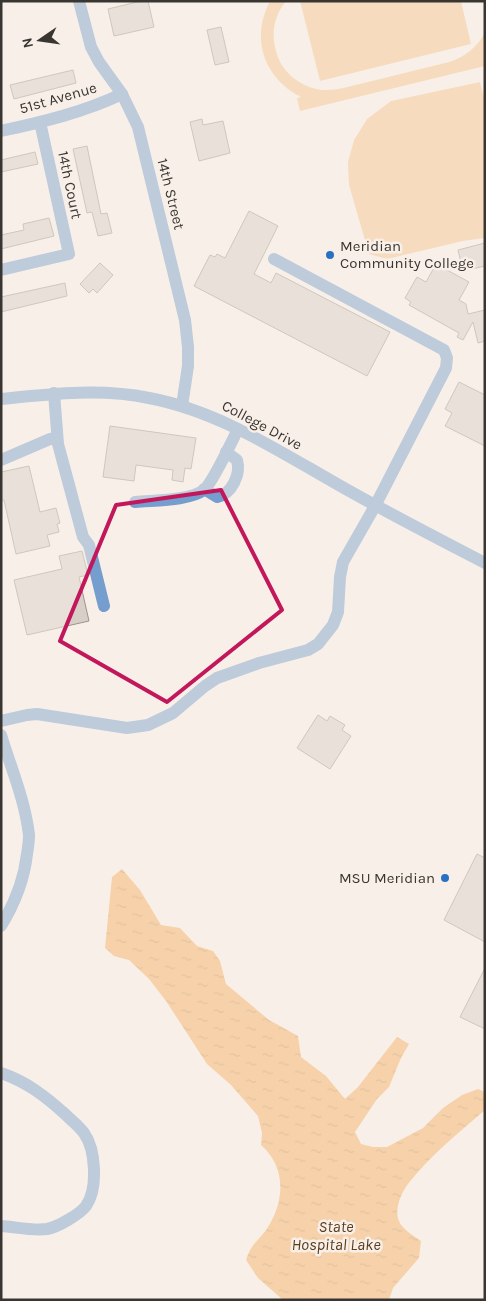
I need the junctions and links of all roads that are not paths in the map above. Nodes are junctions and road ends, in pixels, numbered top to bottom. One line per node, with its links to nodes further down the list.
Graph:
1 (79, 1): 2 (street, 14th Street)
2 (122, 94): 3 (street, 51st Avenue); 9 (street, 14th Street)
3 (40, 122): 4 (street, 51st Avenue); 6 (street, 14th Court)
4 (1, 131)
5 (274, 259): 16 (street)
6 (1, 270)
7 (54, 393): 8 (street, College Drive); 9 (street, College Drive); 11 (street)
8 (1, 398)
9 (182, 406): 10 (street, College Drive)
10 (238, 429): 12 (street); 16 (street, College Drive)
11 (57, 438): 13 (street); 18 (street)
12 (226, 452): 14 (street); 14 (street)
13 (1, 460)
14 (204, 489): 15 (street)
15 (135, 502)
16 (375, 506): 17 (street, College Drive); 19 (street)
17 (485, 563)
18 (104, 606)
19 (1, 721)
20 (1, 735): 21 (street)
21 (1, 926)
22 (1, 1074): 23 (street)
23 (1, 1226)

